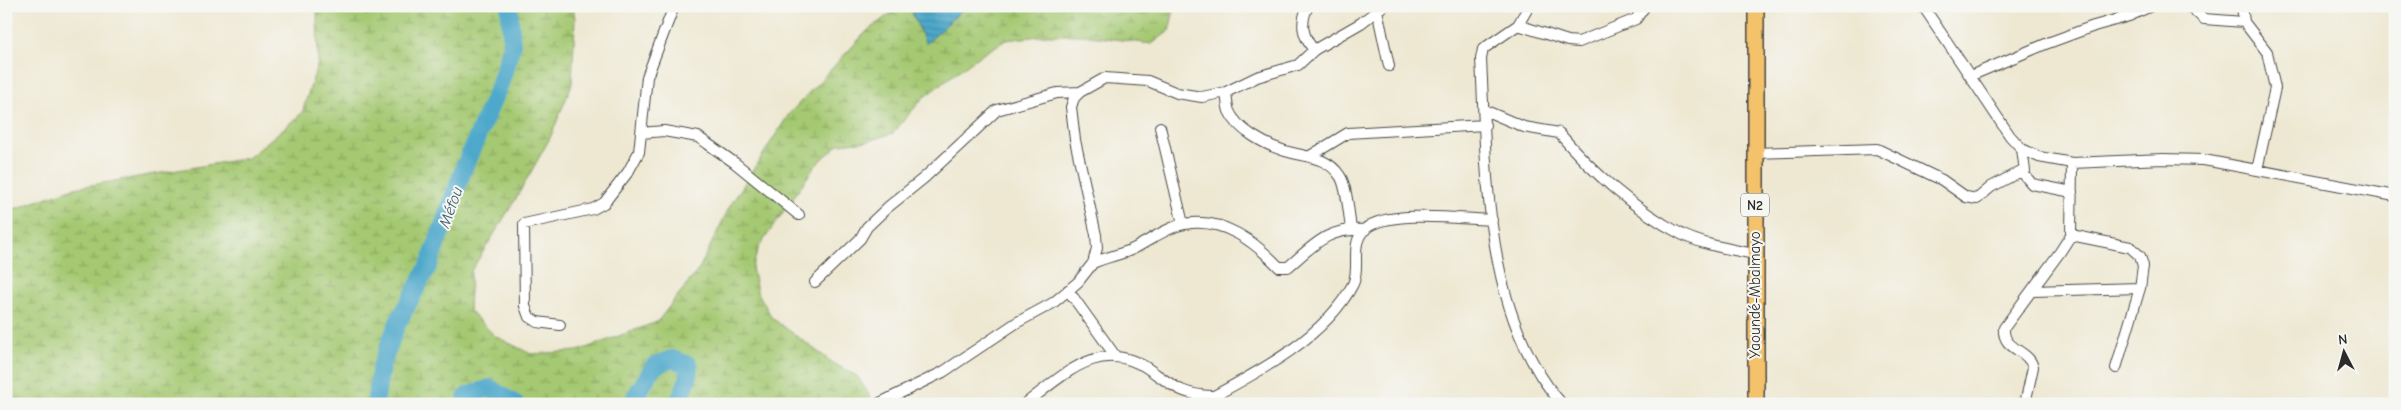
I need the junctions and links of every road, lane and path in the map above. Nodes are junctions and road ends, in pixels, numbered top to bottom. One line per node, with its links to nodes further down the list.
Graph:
1 (674, 6): 21 (street)
2 (1308, 6): 13 (street)
3 (1529, 6): 12 (street)
4 (1645, 6): 12 (street)
5 (1756, 6): 23 (highway, Yaoundé-Mbalmayo / N2)
6 (1923, 6): 15 (street)
7 (2151, 6): 15 (street)
8 (2186, 6): 11 (street)
9 (2242, 6): 11 (street)
10 (1380, 8): 13 (street); 14 (street)
11 (2244, 22): 26 (street)
12 (1518, 24): 18 (street)
13 (1314, 50): 17 (street)
14 (1389, 66)
15 (1970, 76): 22 (street)
16 (1080, 92): 17 (street); 37 (street); 38 (street)
17 (1226, 92): 24 (street)
18 (1484, 110): 19 (street); 36 (street)
19 (1485, 125): 24 (street); 31 (street)
20 (1160, 127): 32 (street)
21 (641, 133): 30 (street); 42 (street)
22 (2022, 149): 25 (street); 27 (street)
23 (1755, 153): 27 (street); 36 (highway, Yaoundé-Mbalmayo / N2)
24 (1310, 156): 33 (street)
25 (2072, 163): 26 (street); 28 (street)
26 (2257, 170): 29 (street)
27 (2021, 171): 28 (street)
28 (2072, 192): 35 (street)
29 (2395, 196)
30 (799, 215)
31 (1492, 220): 34 (street); 49 (street)
32 (1183, 224): 33 (street); 37 (street)
33 (1351, 228): 34 (street)
34 (1365, 230): 45 (street)
35 (2071, 235): 39 (street); 41 (street)
36 (1755, 254): 50 (highway, Yaoundé-Mbalmayo / N2)
37 (1093, 263): 40 (street)
38 (815, 282)
39 (2140, 288): 41 (street); 44 (street)
40 (1068, 290): 43 (street); 46 (street)
41 (2032, 291): 51 (street)
42 (560, 325)
43 (1116, 357): 45 (street); 47 (street)
44 (2116, 368)
45 (1213, 396): 48 (street)
46 (878, 404)
47 (1025, 404)
48 (1199, 404)
49 (1562, 404)
50 (1756, 404)
51 (2025, 404)

